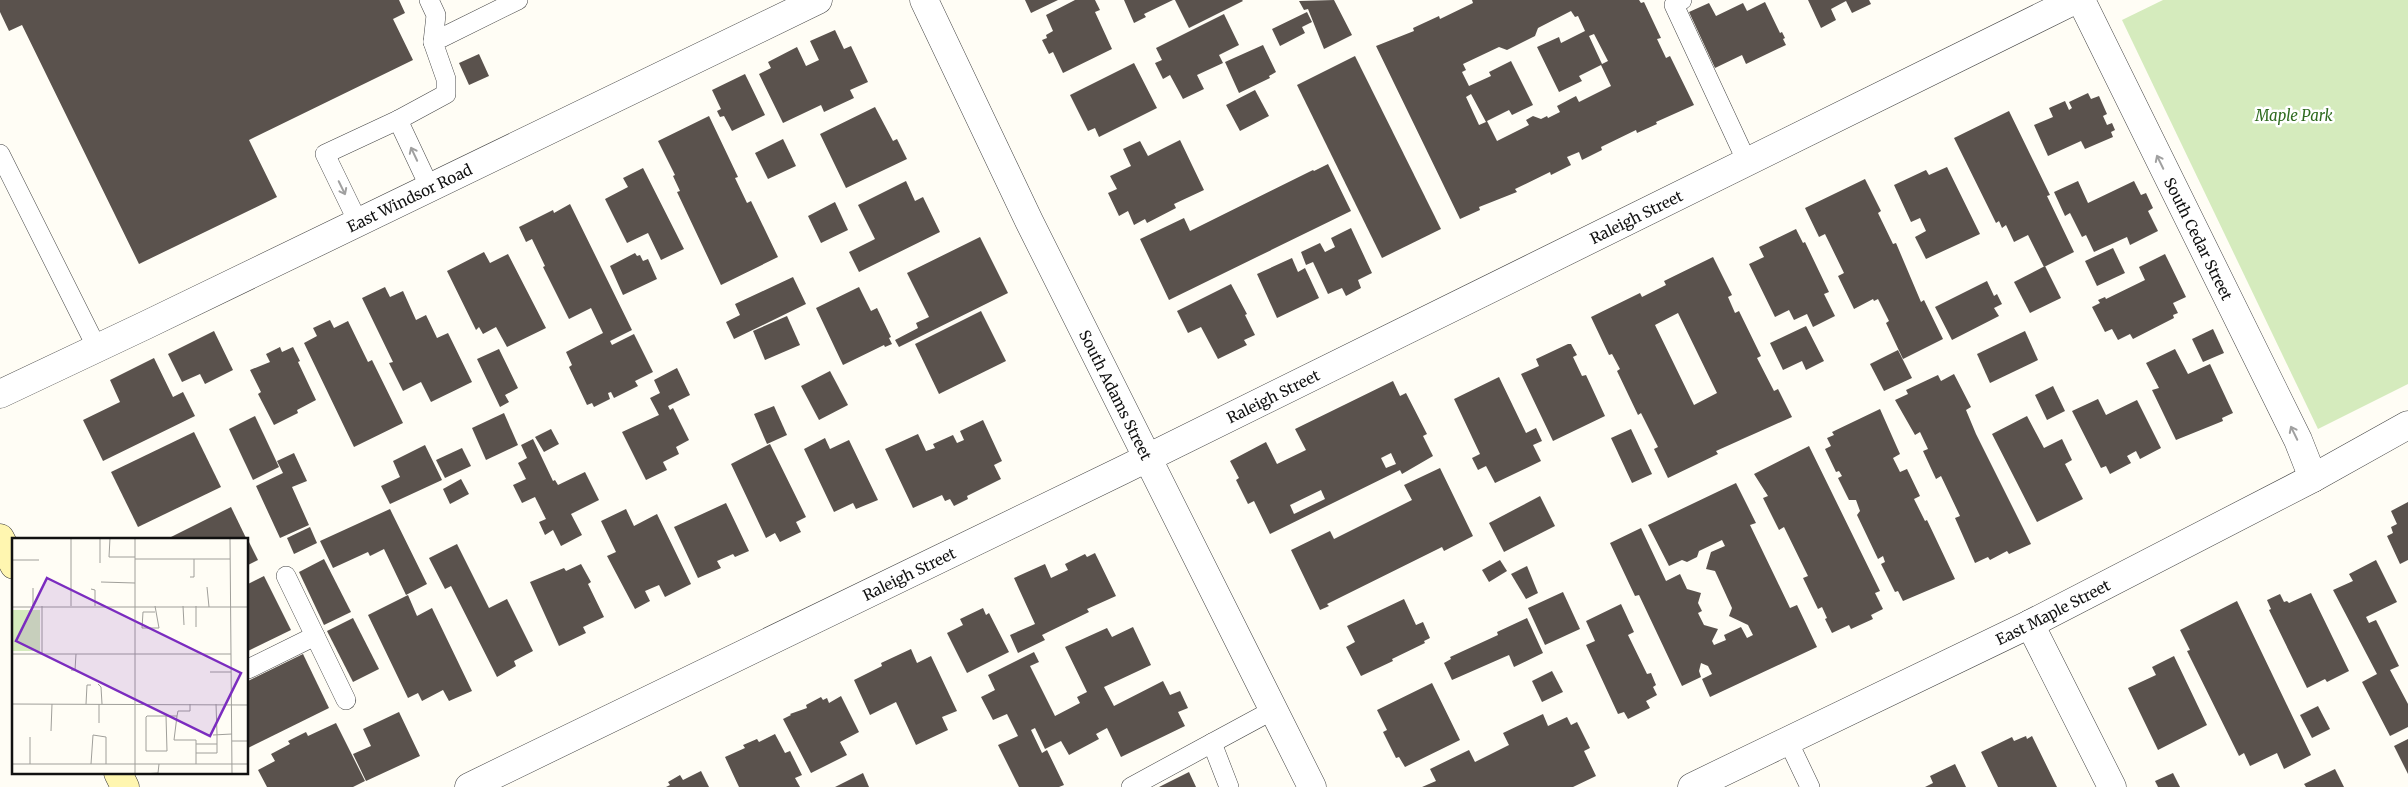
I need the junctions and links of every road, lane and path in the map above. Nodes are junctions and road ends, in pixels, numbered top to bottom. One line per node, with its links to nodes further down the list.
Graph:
1 (429, 0): 8 (lane)
2 (518, 0): 8 (lane)
3 (818, 0): 12 (street, East Windsor Road)
4 (924, 0): 17 (street, South Adams Street)
5 (1682, 0): 11 (lane)
6 (2074, 0): 11 (street, Raleigh Street)
7 (2081, 0): 18 (street, South Cedar Street, one-way to 7)
8 (433, 42): 9 (lane)
9 (398, 120): 12 (lane, one-way to 9); 13 (lane, one-way to 13)
10 (0, 154): 14 (lane)
11 (1747, 162): 17 (street, Raleigh Street)
12 (430, 188): 13 (street, East Windsor Road)
13 (358, 222): 14 (street, East Windsor Road)
14 (97, 348): 15 (street, East Windsor Road)
15 (0, 394)
16 (2408, 426): 18 (street, East Maple Street)
17 (1147, 458): 26 (street, South Adams Street); 31 (street, Raleigh Street)
18 (2313, 478): 22 (street, East Maple Street)
19 (0, 538): 20 (main road)
20 (12, 561)
21 (286, 576): 23 (lane)
22 (2030, 624): 27 (street, East Maple Street); 37 (street)
23 (315, 636): 24 (lane); 25 (lane)
24 (249, 669)
25 (346, 700)
26 (1273, 710): 28 (lane); 34 (street, South Adams Street)
27 (1788, 741): 35 (street, East Maple Street); 36 (lane)
28 (1212, 743): 32 (lane); 33 (lane)
29 (118, 774): 30 (main road)
30 (125, 787)
31 (469, 787)
32 (1131, 787)
33 (1229, 787)
34 (1312, 787)
35 (1692, 787)
36 (1810, 787)
37 (2112, 787)

